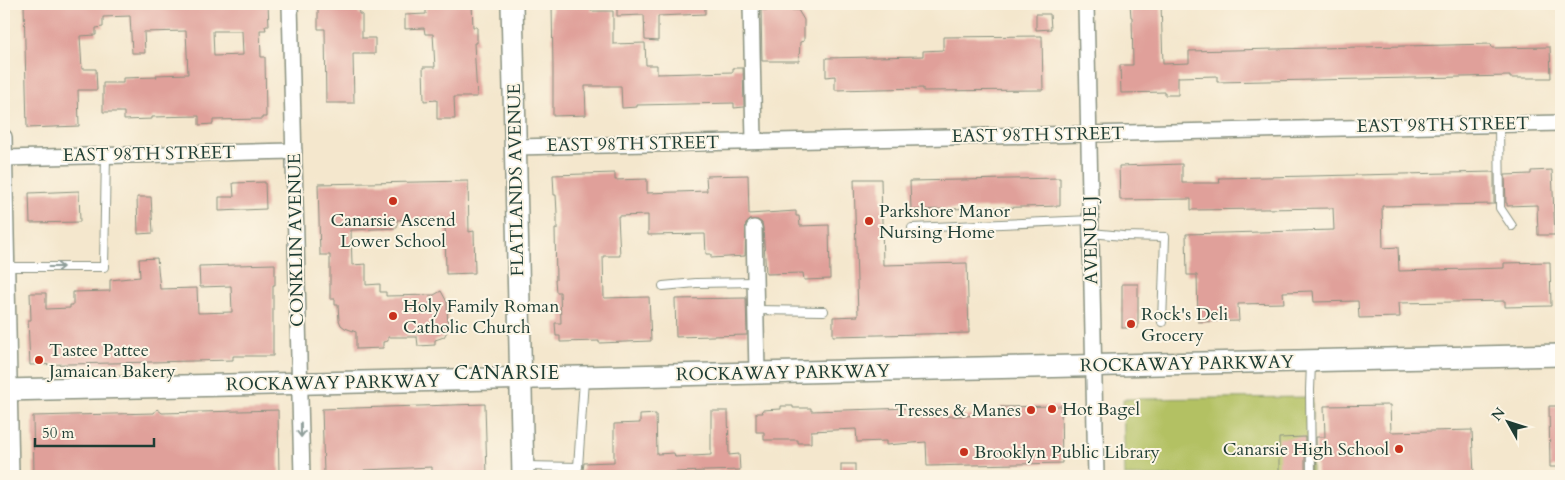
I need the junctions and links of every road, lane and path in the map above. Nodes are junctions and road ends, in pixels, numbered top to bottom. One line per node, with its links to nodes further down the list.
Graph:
1 (290, 4): 11 (street, CONKLIN AVENUE)
2 (512, 4): 10 (main road, FLATLANDS AVENUE)
3 (751, 4): 9 (street)
4 (1086, 4): 7 (street, AVENUE J)
5 (1561, 123): 6 (street, EAST 98TH STREET)
6 (1499, 124): 7 (street, EAST 98TH STREET); 14 (lane)
7 (1089, 134): 9 (street, EAST 98TH STREET); 15 (street, AVENUE J)
8 (4, 137): 13 (street)
9 (754, 141): 10 (street, EAST 98TH STREET)
10 (516, 146): 30 (main road, FLATLANDS AVENUE)
11 (294, 151): 12 (street, EAST 98TH STREET); 31 (street, CONKLIN AVENUE)
12 (106, 155): 13 (street, EAST 98TH STREET); 19 (lane, one-way to 12)
13 (4, 158): 18 (street)
14 (1512, 226)
15 (1091, 227): 17 (lane); 24 (lane); 27 (street, AVENUE J)
16 (754, 228): 20 (street)
17 (912, 228)
18 (5, 236): 19 (street)
19 (7, 268): 32 (street)
20 (755, 282): 21 (lane); 22 (street)
21 (664, 286)
22 (755, 310): 23 (lane); 28 (street)
23 (824, 311)
24 (1162, 322)
25 (1561, 355): 26 (main road, ROCKAWAY PARKWAY)
26 (1311, 361): 27 (main road, ROCKAWAY PARKWAY); 37 (lane)
27 (1094, 366): 28 (main road, ROCKAWAY PARKWAY); 36 (street, AVENUE J)
28 (757, 373): 29 (main road, ROCKAWAY PARKWAY)
29 (584, 377): 30 (main road, ROCKAWAY PARKWAY); 33 (lane)
30 (521, 378): 31 (main road, ROCKAWAY PARKWAY); 33 (main road, FLATLANDS AVENUE)
31 (300, 384): 32 (main road, ROCKAWAY PARKWAY); 35 (street, CONKLIN AVENUE, one-way to 35)
32 (7, 390): 34 (street)
33 (523, 471)
34 (11, 476)
35 (302, 476)
36 (1096, 476)
37 (1311, 476)

